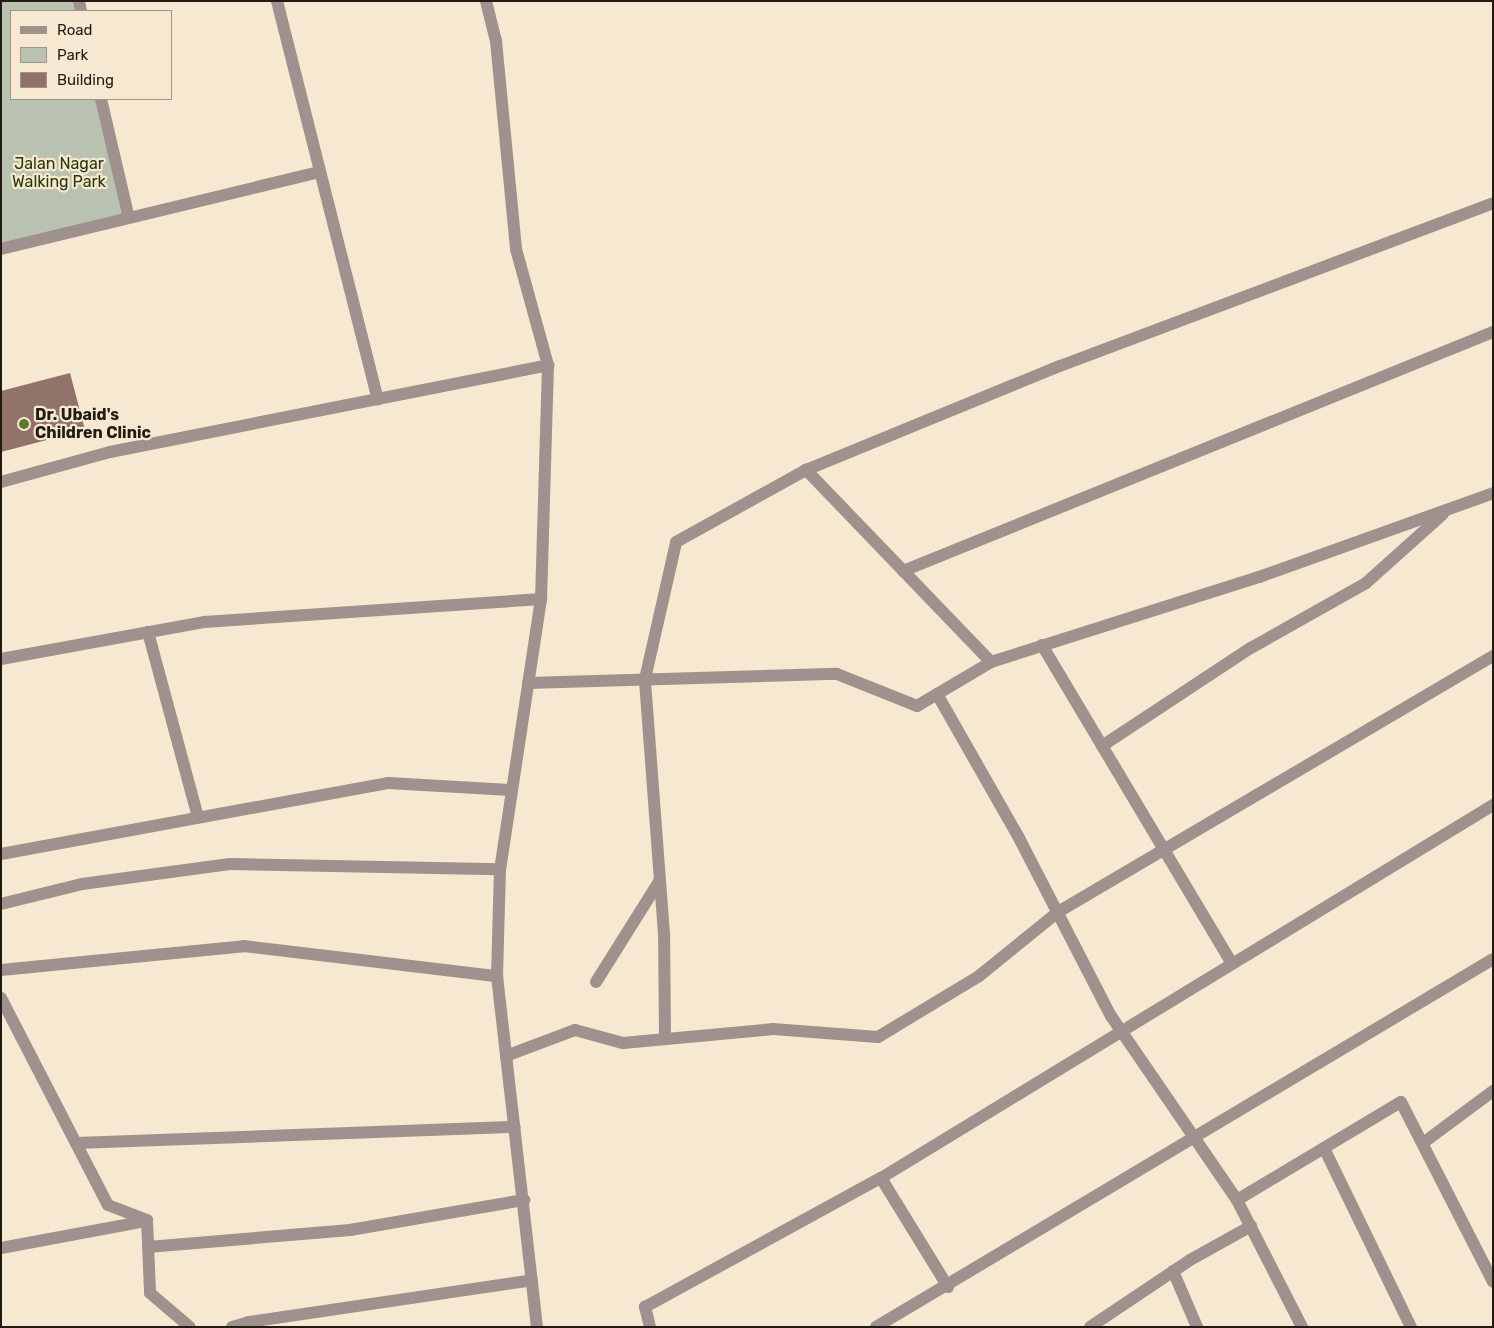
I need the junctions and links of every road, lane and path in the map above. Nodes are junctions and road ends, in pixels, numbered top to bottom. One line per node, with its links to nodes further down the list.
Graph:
1 (277, 1): 4 (street)
2 (486, 1): 9 (street)
3 (101, 100): 6 (street)
4 (320, 172): 6 (street); 10 (street)
5 (1493, 203): 11 (street)
6 (129, 218): 7 (street)
7 (1, 249)
8 (1493, 332): 15 (street)
9 (548, 365): 10 (street); 16 (street)
10 (378, 399): 12 (street)
11 (806, 470): 15 (street); 22 (street)
12 (1, 482)
13 (1493, 493): 14 (street)
14 (1449, 509): 18 (street); 25 (street)
15 (903, 571): 21 (street)
16 (541, 599): 17 (street); 23 (street)
17 (148, 632): 20 (street); 28 (street)
18 (1042, 645): 21 (street); 25 (street)
19 (1493, 656): 29 (street)
20 (1, 659)
21 (990, 662): 24 (street)
22 (645, 679): 23 (street); 24 (street); 32 (street)
23 (528, 684): 26 (street)
24 (937, 694): 34 (street)
25 (1102, 746): 29 (street)
26 (511, 790): 28 (street); 31 (street)
27 (1493, 805): 36 (street)
28 (198, 817): 30 (street)
29 (1163, 850): 34 (street); 36 (street)
30 (1, 854)
31 (500, 869): 33 (street); 38 (street)
32 (660, 880): 39 (street); 42 (street)
33 (1, 904)
34 (1058, 912): 41 (street); 42 (street)
35 (1493, 959): 46 (street)
36 (1232, 964): 41 (street)
37 (1, 970): 38 (street)
38 (497, 976): 43 (street)
39 (596, 982)
40 (1, 998): 47 (street)
41 (1122, 1032): 46 (street); 50 (street)
42 (665, 1039): 43 (street)
43 (506, 1056): 45 (street)
44 (1493, 1091): 48 (street)
45 (515, 1127): 47 (street); 51 (street)
46 (1192, 1138): 52 (street); 60 (street)
47 (76, 1143): 53 (street)
48 (1423, 1143): 49 (street); 59 (street)
49 (1324, 1148): 52 (street); 70 (street)
50 (881, 1178): 60 (street); 66 (street)
51 (524, 1200): 55 (street); 58 (street)
52 (1237, 1200): 54 (street)
53 (147, 1220): 55 (street); 56 (street)
54 (1251, 1226): 57 (street); 69 (street)
55 (148, 1247): 63 (street)
56 (1, 1248)
57 (1173, 1271): 62 (street); 68 (street)
58 (532, 1280): 61 (street); 65 (street)
59 (1493, 1282)
60 (948, 1288): 67 (street)
61 (251, 1325): 64 (street)
62 (1098, 1325)
63 (190, 1327)
64 (232, 1327)
65 (538, 1327)
66 (650, 1327)
67 (876, 1327)
68 (1197, 1327)
69 (1302, 1327)
70 (1411, 1327)

